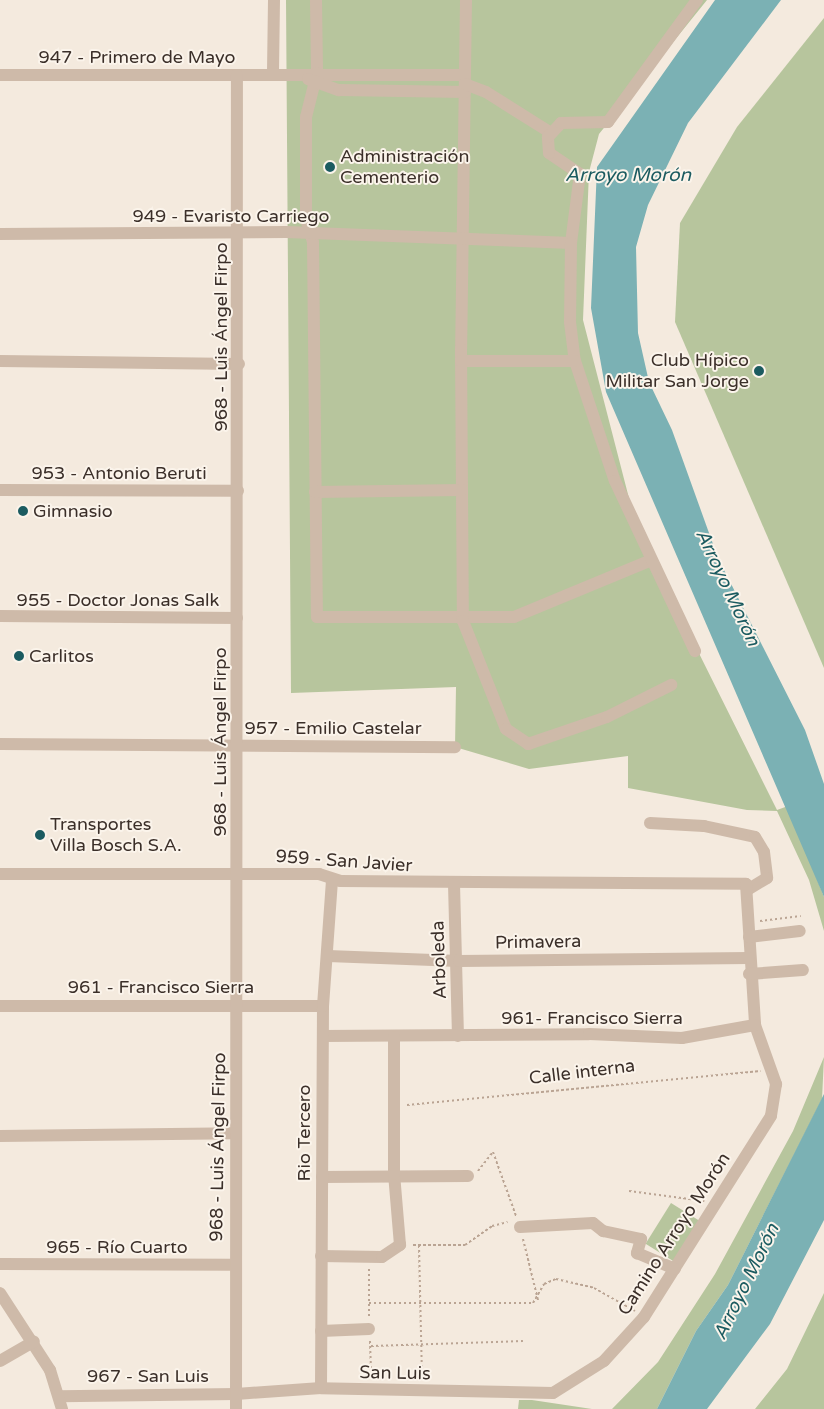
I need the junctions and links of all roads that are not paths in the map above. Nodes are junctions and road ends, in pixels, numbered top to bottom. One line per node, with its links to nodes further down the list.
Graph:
1 (274, 0): 5 (street)
2 (316, 0): 8 (street)
3 (466, 0): 9 (street)
4 (697, 0): 10 (street)
5 (273, 72): 7 (street, 947 - Primero de Mayo); 8 (street, 947 - Primero de Mayo)
6 (0, 75): 7 (street, 947 - Primero de Mayo)
7 (237, 75): 11 (street, 968 - Luis Ángel Firpo)
8 (316, 78): 9 (street); 12 (street)
9 (465, 84): 10 (street); 14 (street)
10 (551, 133): 15 (street)
11 (238, 232): 12 (street, 949 - Evaristo Carriego); 13 (street, 949 - Evaristo Carriego); 19 (street, 968 - Luis Ángel Firpo)
12 (310, 233): 14 (street, 949 - Evaristo Carriego); 23 (street)
13 (0, 234)
14 (462, 236): 15 (street, 949 - Evaristo Carriego); 16 (street)
15 (571, 243): 17 (street)
16 (461, 361): 17 (street); 21 (street)
17 (575, 361): 24 (street)
18 (0, 362): 19 (street)
19 (239, 364): 22 (street, 968 - Luis Ángel Firpo)
20 (0, 490): 22 (street, 953 - Antonio Beruti)
21 (462, 490): 23 (street); 26 (street)
22 (238, 491): 27 (street, 968 - Luis Ángel Firpo)
23 (315, 492): 26 (street)
24 (649, 561): 26 (street); 28 (street)
25 (0, 616): 27 (street, 955 - Doctor Jonas Salk)
26 (462, 616): 29 (street)
27 (237, 618): 31 (street, 968 - Luis Ángel Firpo)
28 (695, 651)
29 (671, 685)
30 (0, 744): 31 (street, 957 - Emilio Castelar)
31 (236, 745): 32 (street, 957 - Emilio Castelar); 34 (street, 968 - Luis Ángel Firpo)
32 (455, 747)
33 (650, 823): 38 (street)
34 (238, 873): 35 (street, 959 - San Javier); 36 (street, 959 - San Javier); 46 (street, 968 - Luis Ángel Firpo)
35 (0, 874)
36 (332, 878): 37 (street, 959 - San Javier); 41 (street, Rio Tercero)
37 (454, 884): 38 (street, 959 - San Javier); 43 (street, Arboleda)
38 (747, 886): 40 (street)
39 (800, 931): 40 (street)
40 (749, 937): 42 (street)
41 (328, 956): 43 (street, Primavera); 48 (street, Rio Tercero)
42 (750, 958): 43 (street, Primavera); 45 (street)
43 (458, 961): 51 (street, Arboleda)
44 (803, 970): 45 (street)
45 (749, 974): 49 (street)
46 (238, 1003): 47 (street, 961 - Francisco Sierra); 48 (street, 961 - Francisco Sierra); 53 (street, 968 - Luis Ángel Firpo)
47 (0, 1006)
48 (323, 1006): 50 (street, Rio Tercero)
49 (755, 1025): 51 (street, 961- Francisco Sierra); 62 (street, Camino Arroyo Morón)
50 (323, 1036): 52 (street, 961- Francisco Sierra); 57 (street, Rio Tercero)
51 (458, 1036): 52 (street, 961- Francisco Sierra)
52 (394, 1037): 55 (street)
53 (235, 1133): 54 (street); 61 (street, 968 - Luis Ángel Firpo)
54 (0, 1136)
55 (394, 1174): 56 (street); 57 (street); 59 (street)
56 (468, 1176)
57 (322, 1177): 59 (street, Rio Tercero)
58 (519, 1224): 62 (street)
59 (321, 1256): 65 (street, Rio Tercero)
60 (0, 1264): 61 (street, 965 - Río Cuarto)
61 (235, 1266): 70 (street, 968 - Luis Ángel Firpo)
62 (675, 1269): 69 (street, Camino Arroyo Morón)
63 (0, 1293): 66 (street)
64 (369, 1329): 65 (street)
65 (321, 1331): 68 (street, Rio Tercero)
66 (34, 1341): 67 (street); 71 (street)
67 (0, 1361)
68 (321, 1388): 69 (street, San Luis); 70 (street, San Luis)
69 (553, 1393)
70 (236, 1394): 71 (street, 967 - San Luis); 73 (street, 968 - Luis Ángel Firpo)
71 (60, 1396): 72 (street)
72 (62, 1409)
73 (236, 1409)

